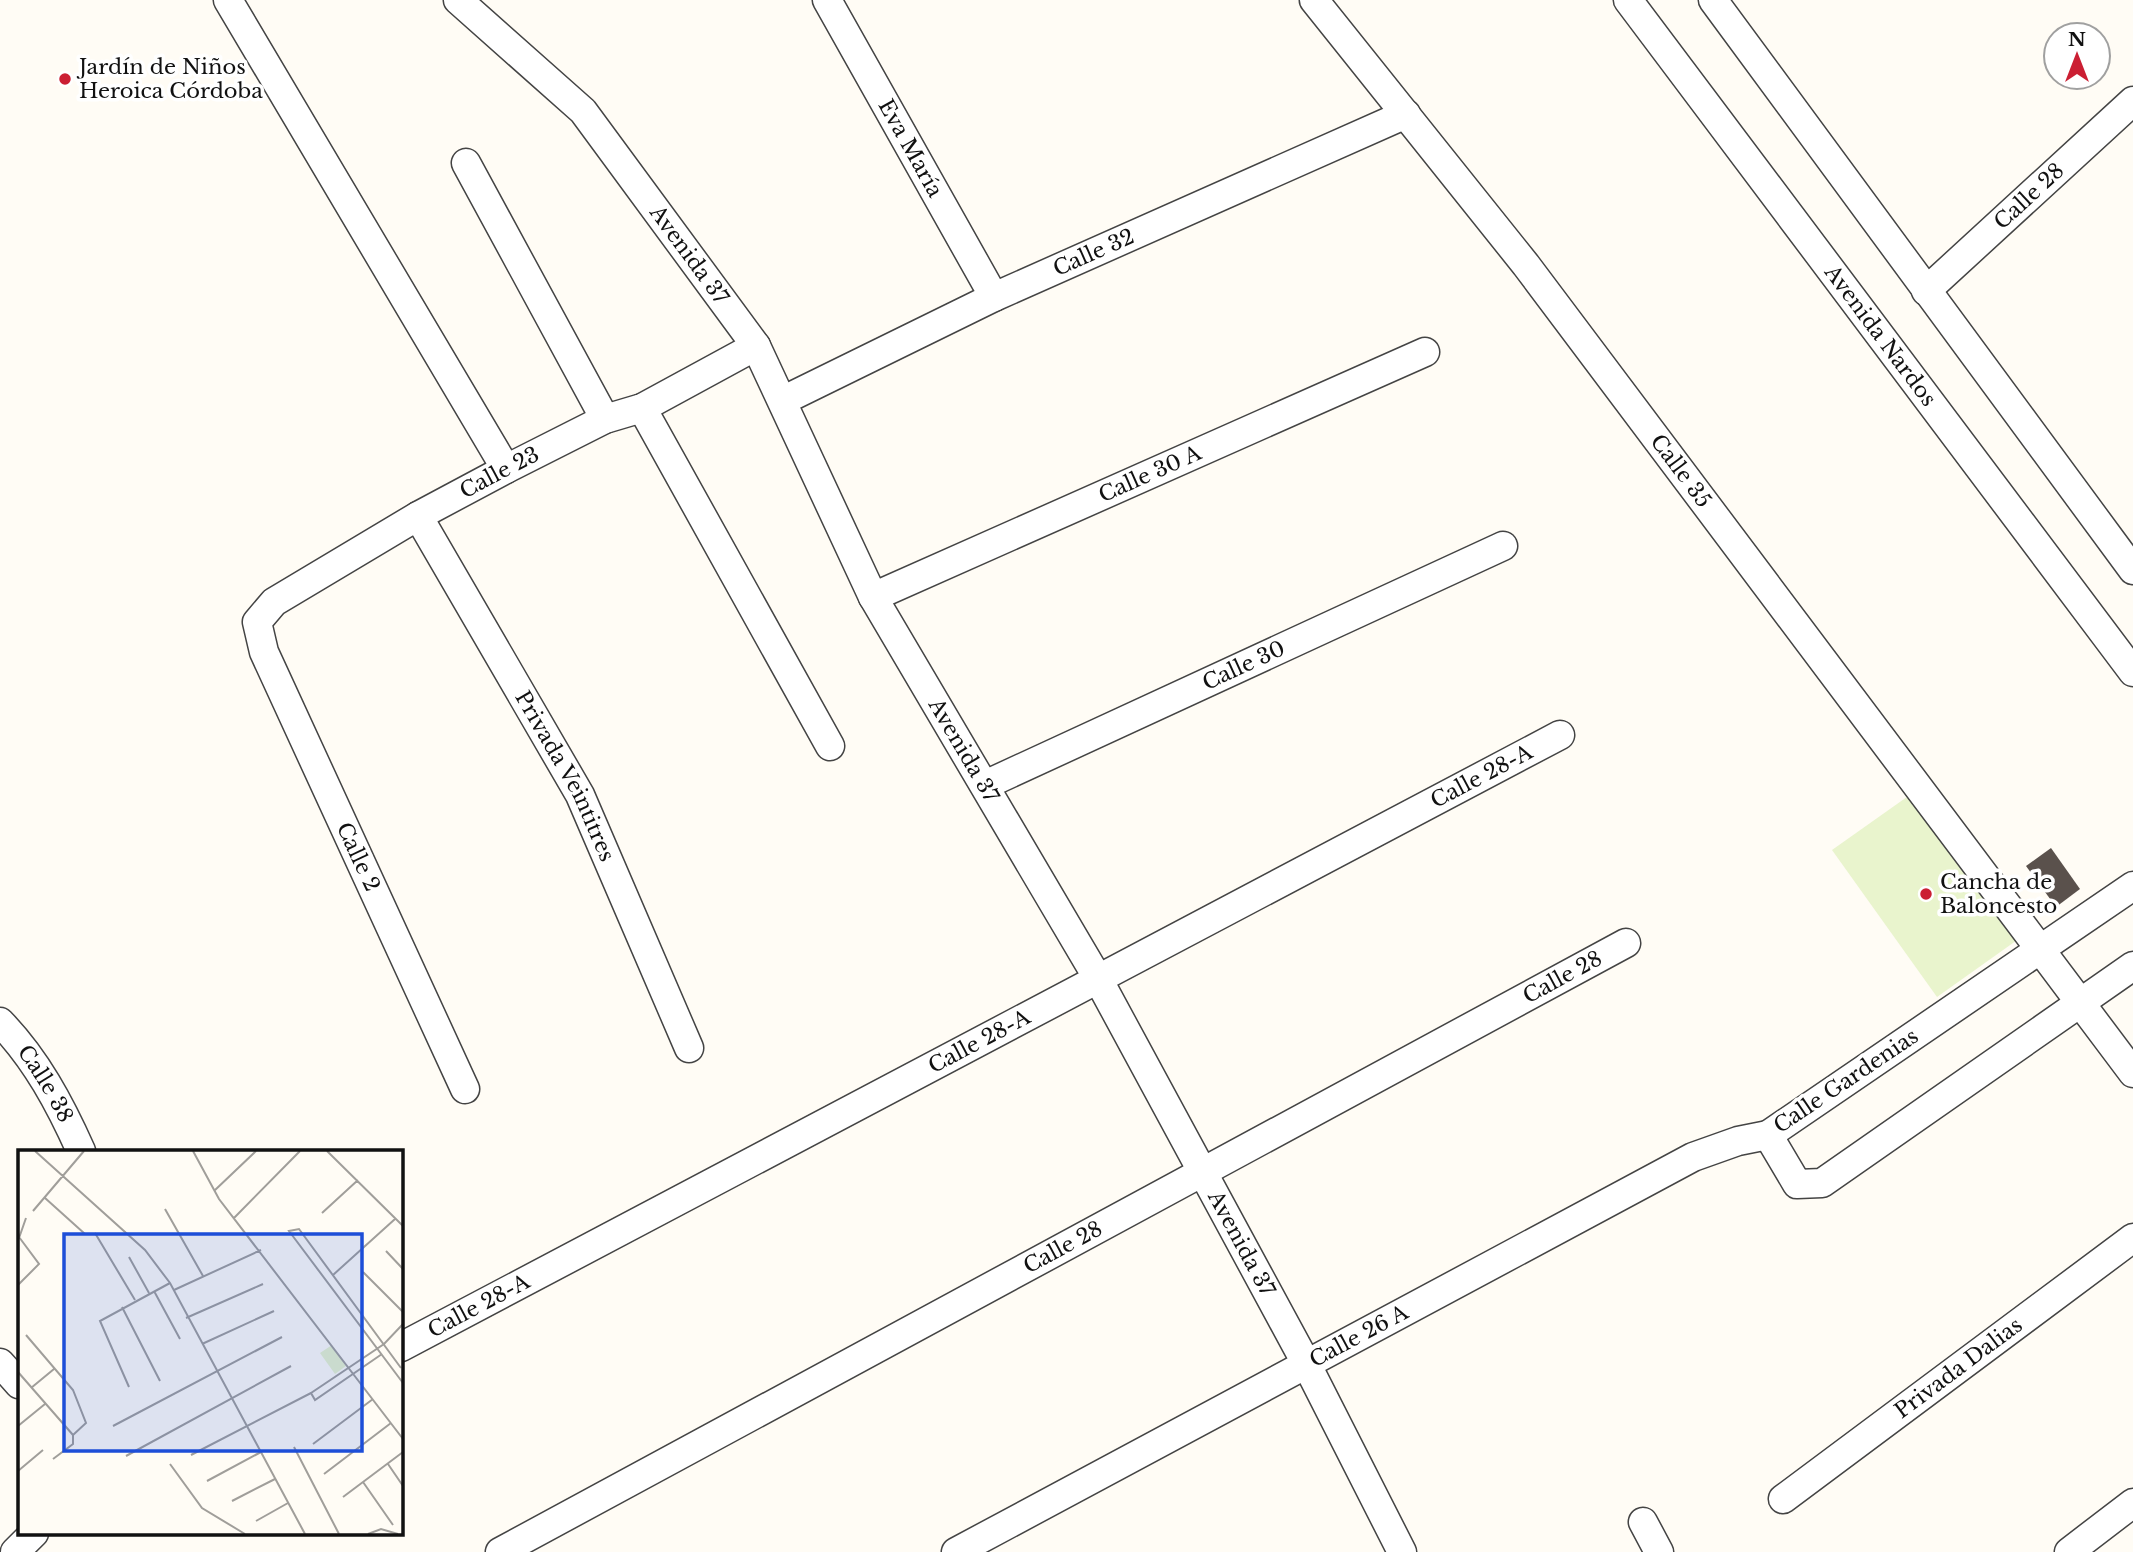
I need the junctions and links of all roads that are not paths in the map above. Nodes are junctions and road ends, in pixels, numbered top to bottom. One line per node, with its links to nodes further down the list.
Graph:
1 (228, 0): 17 (street)
2 (458, 0): 12 (street, Avenida 37)
3 (827, 0): 11 (street, Eva María)
4 (1314, 0): 8 (street, Calle 35)
5 (1628, 0): 23 (street, Avenida Nardos)
6 (1713, 0): 10 (street)
7 (2133, 101): 10 (street, Calle 28)
8 (1406, 114): 11 (street, Calle 32); 29 (street, Calle 35)
9 (466, 163): 16 (street)
10 (1926, 290): 20 (street)
11 (994, 297): 14 (street, Calle 32)
12 (756, 346): 14 (street, Avenida 37); 15 (street, Calle 23)
13 (1425, 352): 21 (street, Calle 30 A)
14 (784, 400): 21 (street, Avenida 37)
15 (642, 408): 16 (street, Calle 23); 25 (street)
16 (605, 419): 17 (street, Calle 23)
17 (506, 469): 18 (street, Calle 23)
18 (418, 516): 22 (street, Calle 23); 34 (street, Privada Veintitres)
19 (1503, 546): 26 (street, Calle 30)
20 (2133, 570)
21 (873, 597): 26 (street, Avenida 37)
22 (257, 622): 36 (street, Calle 2)
23 (2133, 672)
24 (1560, 735): 31 (street, Calle 28-A)
25 (831, 746)
26 (985, 785): 31 (street, Avenida 37)
27 (2133, 886): 29 (street, Calle Gardenias)
28 (1626, 943): 39 (street, Calle 28)
29 (2040, 948): 32 (street, Calle 35); 37 (street, Calle Gardenias)
30 (2133, 966): 32 (street, Calle Gardenias)
31 (1097, 977): 39 (street, Avenida 37); 41 (street, Calle 28-A)
32 (2081, 1004): 35 (street, Calle 35); 37 (street, Calle Gardenias)
33 (0, 1022): 38 (street, Calle 38)
34 (689, 1048)
35 (2133, 1073)
36 (465, 1089)
37 (1768, 1135): 43 (street, Calle 26 A)
38 (81, 1150)
39 (1203, 1169): 43 (street, Avenida 37); 50 (street, Calle 28)
40 (2133, 1238): 45 (street, Privada Dalias)
41 (402, 1346)
42 (0, 1363): 44 (street)
43 (1307, 1365): 51 (street, Calle 26 A); 52 (street, Avenida 37)
44 (18, 1383)
45 (1783, 1499)
46 (2133, 1503): 54 (street)
47 (1643, 1522): 53 (street)
48 (33, 1534): 49 (street)
49 (15, 1552)
50 (500, 1552)
51 (956, 1552)
52 (1402, 1552)
53 (1659, 1552)
54 (2069, 1552)

